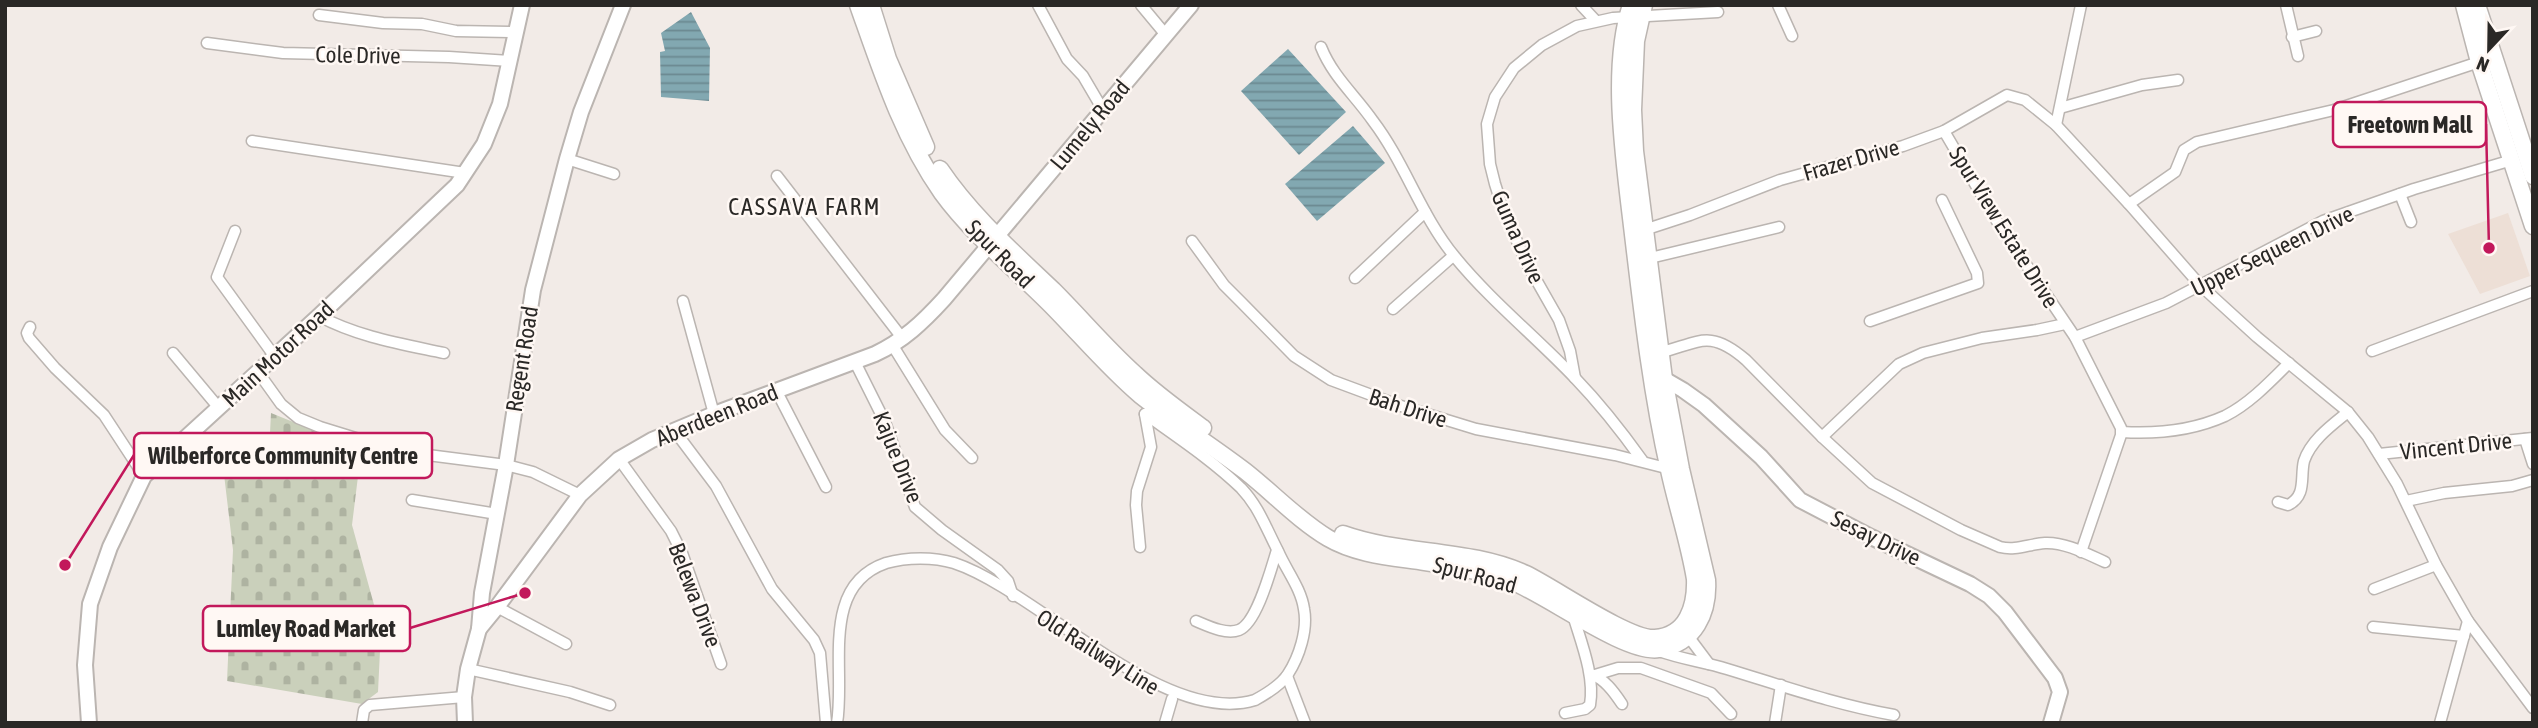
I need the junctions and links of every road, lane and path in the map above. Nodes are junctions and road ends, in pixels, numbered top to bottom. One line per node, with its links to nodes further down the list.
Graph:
1 (522, 5): 19 (street, Main Motor Road)
2 (623, 5): 36 (street, Regent Road)
3 (858, 5): 26 (main road, Spur Road)
4 (871, 5): 26 (main road, Spur Road)
5 (1038, 5): 32 (street)
6 (1141, 5): 20 (street)
7 (1581, 5): 17 (street)
8 (1778, 5): 21 (street)
9 (2081, 5): 31 (street)
10 (2286, 5): 22 (street)
11 (2464, 5): 28 (main road)
12 (2477, 5): 30 (main road)
13 (1185, 8): 20 (street, Lumely Road)
14 (1635, 11): 15 (street, Guma Drive); 17 (street, Guma Drive); 50 (main road, Spur Road)
15 (1718, 12)
16 (319, 15): 19 (street)
17 (1595, 20): 75 (street, Guma Drive)
18 (2316, 31): 22 (street)
19 (515, 32): 27 (street, Main Motor Road)
20 (1166, 35): 32 (street, Lumely Road)
21 (1792, 36)
22 (2292, 37): 25 (street)
23 (207, 43): 27 (street, Cole Drive)
24 (1321, 47): 45 (street)
25 (2298, 56)
26 (883, 60): 51 (main road, Spur Road)
27 (510, 61): 38 (street, Main Motor Road)
28 (2479, 62): 30 (main road); 44 (street)
29 (2178, 80): 31 (street)
30 (2502, 103): 37 (main road)
31 (2060, 108): 33 (street)
32 (1103, 110): 51 (street, Lumely Road)
33 (2056, 125): 34 (street, Frazer Drive); 44 (street)
34 (1944, 131): 50 (street, Frazer Drive); 63 (street, Spur View Estate Drive)
35 (251, 141): 38 (street)
36 (567, 159): 39 (street); 92 (street, Regent Road)
37 (2524, 159): 41 (main road); 42 (street, Upper Sequeen Drive); 47 (main road)
38 (465, 173): 61 (street, Main Motor Road)
39 (614, 174)
40 (777, 176): 66 (street)
41 (2533, 176)
42 (2400, 194): 46 (street); 57 (street, Upper Sequeen Drive)
43 (1942, 200): 62 (street)
44 (2129, 204): 57 (street)
45 (1425, 212): 53 (street); 55 (street)
46 (2411, 222)
47 (2533, 226)
48 (1779, 227): 54 (street)
49 (235, 231): 71 (street)
50 (1639, 231): 54 (main road, Spur Road); 56 (main road, Spur Road)
51 (992, 240): 66 (street, Aberdeen Road); 78 (main road, Spur Road); 104 (main road, Spur Road)
52 (1192, 241): 90 (street, Bah Drive)
53 (1453, 256): 60 (street); 75 (street)
54 (1650, 258): 56 (main road, Spur Road)
55 (1355, 278)
56 (1645, 279): 70 (main road, Spur Road)
57 (2200, 285): 65 (street, Upper Sequeen Drive); 73 (street)
58 (2533, 291): 67 (street)
59 (683, 301): 81 (street)
60 (1393, 309)
61 (319, 316): 69 (street); 71 (street, Main Motor Road)
62 (1870, 321)
63 (2065, 324): 65 (street, Spur View Estate Drive); 85 (street, Spur View Estate Drive)
64 (30, 327): 94 (street)
65 (2075, 337): 84 (street, Spur View Estate Drive)
66 (898, 342): 72 (street, Aberdeen Road); 88 (street)
67 (2372, 351)
68 (173, 353): 79 (street)
69 (444, 353)
70 (1655, 354): 76 (main road, Spur Road); 85 (street)
71 (275, 356): 74 (street, Main Motor Road)
72 (855, 362): 77 (street, Aberdeen Road); 110 (street, Kajue Drive)
73 (2288, 363): 80 (street); 84 (street)
74 (258, 372): 79 (street, Main Motor Road); 92 (street)
75 (1575, 378): 90 (street)
76 (1658, 378): 93 (main road, Spur Road); 143 (street, Sesay Drive)
77 (776, 390): 81 (street, Aberdeen Road); 96 (street)
78 (1140, 395): 82 (street); 104 (main road, Spur Road)
79 (219, 408): 94 (street, Main Motor Road)
80 (2348, 412): 87 (street); 100 (street)
81 (714, 414): 83 (street, Aberdeen Road)
82 (1145, 414): 103 (street); 105 (street)
83 (674, 430): 89 (street, Aberdeen Road); 138 (street)
84 (2122, 432): 106 (street)
85 (1822, 437): 106 (street)
86 (2529, 438): 87 (street, Vincent Drive); 91 (street)
87 (2379, 454): 99 (street)
88 (972, 458)
89 (619, 459): 97 (street, Aberdeen Road); 121 (street, Belewa Drive)
90 (1642, 460): 93 (street, Bah Drive)
91 (2533, 464)
92 (506, 465): 97 (street); 101 (street, Regent Road)
93 (1675, 469): 102 (main road, Spur Road)
94 (144, 476): 136 (street, Main Motor Road)
95 (2533, 480): 99 (street)
96 (826, 486)
97 (580, 495): 111 (street, Aberdeen Road)
98 (412, 500): 101 (street)
99 (2406, 501): 108 (street)
100 (2278, 502)
101 (497, 514): 116 (street, Regent Road)
102 (1686, 514): 104 (main road, Spur Road); 117 (main road, Spur Road)
103 (1140, 547)
104 (1368, 547): 112 (main road, Spur Road)
105 (1277, 550): 113 (street); 125 (street)
106 (2081, 552): 107 (street)
107 (2105, 562)
108 (2436, 565): 109 (street); 114 (street)
109 (2374, 589)
110 (1013, 597): 128 (street, Old Railway Line); 139 (street, Old Railway Line)
111 (498, 607): 116 (street, Aberdeen Road); 119 (street)
112 (1573, 613): 120 (main road, Spur Road); 124 (street)
113 (1196, 621)
114 (2468, 621): 118 (street); 131 (street)
115 (2373, 626): 118 (street)
116 (479, 629): 123 (street, Regent Road)
117 (1688, 636): 120 (main road); 122 (street)
118 (2464, 636): 144 (street)
119 (566, 644)
120 (1656, 650): 122 (street)
121 (721, 664)
122 (1709, 664): 126 (street)
123 (468, 669): 127 (street, Regent Road); 130 (street)
124 (1592, 674): 129 (street); 132 (street); 133 (street)
125 (1287, 677): 128 (street, Old Railway Line); 141 (street)
126 (1781, 685): 134 (street); 142 (street)
127 (464, 697): 135 (street); 137 (street, Regent Road)
128 (1172, 699): 140 (street)
129 (1622, 704)
130 (610, 705)
131 (2533, 708)
132 (1565, 713)
133 (1731, 714)
134 (1894, 715)
135 (362, 720)
136 (89, 723)
137 (465, 723)
138 (826, 723)
139 (837, 723)
140 (1165, 723)
141 (1305, 723)
142 (1775, 723)
143 (2051, 723)
144 (2440, 723)

